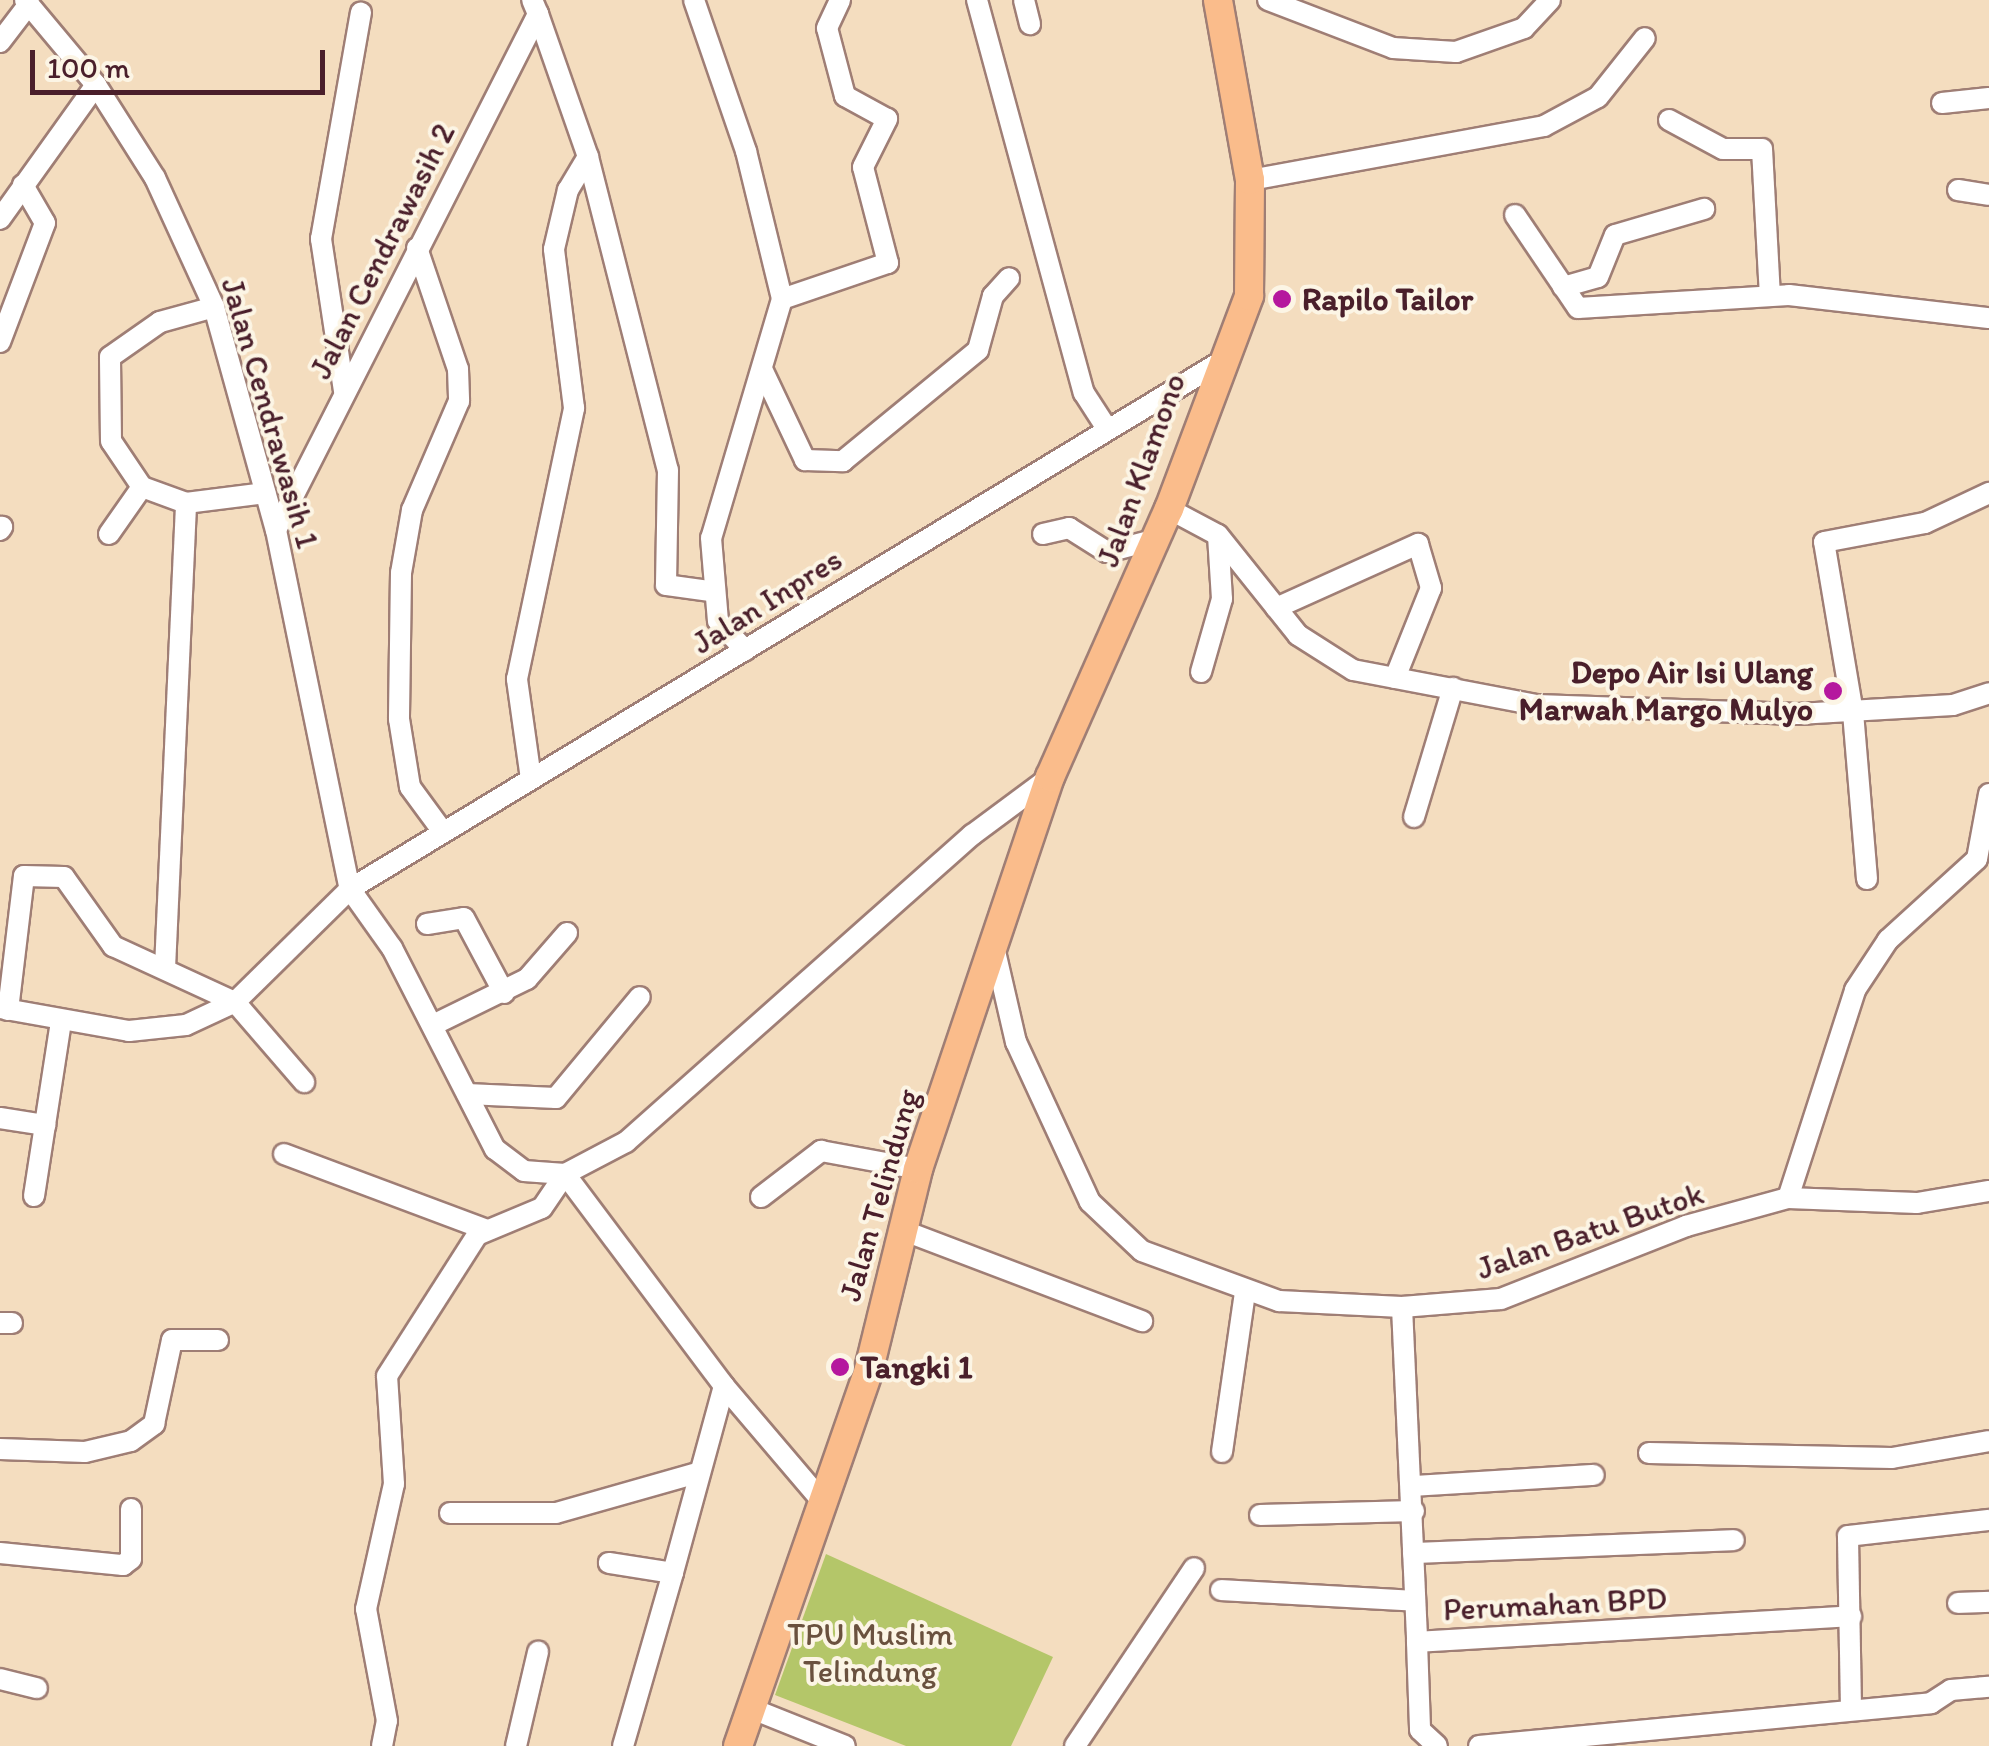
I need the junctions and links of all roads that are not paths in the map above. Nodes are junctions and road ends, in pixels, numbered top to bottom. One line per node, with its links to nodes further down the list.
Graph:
1 (694, 0): 30 (street)
2 (840, 0): 30 (street)
3 (977, 0): 37 (street)
4 (1024, 0): 11 (street)
5 (1218, 0): 19 (main road, Jalan Klamono)
6 (1268, 0): 7 (street)
7 (1550, 0)
8 (27, 2): 13 (street); 14 (street, Jalan Cendrawasih 1)
9 (535, 7): 18 (street); 26 (street, Jalan Cendrawasih 2)
10 (361, 13): 36 (street)
11 (1030, 24)
12 (1645, 38): 19 (street)
13 (0, 42)
14 (96, 86): 20 (street); 31 (street, Jalan Cendrawasih 1)
15 (1989, 98): 16 (street)
16 (1942, 104)
17 (1668, 120): 29 (street)
18 (588, 157): 48 (street); 57 (street)
19 (1250, 180): 34 (main road, Jalan Klamono)
20 (24, 185): 25 (street); 33 (street)
21 (1958, 190): 22 (street)
22 (1989, 195)
23 (1704, 209): 28 (street)
24 (1515, 214): 28 (street)
25 (0, 218)
26 (417, 248): 36 (street, Jalan Cendrawasih 2); 60 (street)
27 (1009, 278): 35 (street)
28 (1563, 287): 29 (street)
29 (1770, 295): 32 (street)
30 (782, 299): 35 (street)
31 (214, 307): 38 (street); 39 (street, Jalan Cendrawasih 1)
32 (1989, 318)
33 (0, 342)
34 (1217, 364): 37 (street, Jalan Inpres); 42 (main road, Jalan Klamono)
35 (762, 369): 48 (street)
36 (344, 391): 43 (street, Jalan Cendrawasih 2)
37 (1106, 427): 50 (street, Jalan Inpres)
38 (142, 487): 41 (street); 44 (street)
39 (265, 493): 41 (street); 43 (street, Jalan Cendrawasih 1)
40 (1989, 493): 55 (street)
41 (186, 502): 66 (street)
42 (1169, 509): 46 (street); 47 (main road, Jalan Klamono)
43 (276, 530): 62 (street, Jalan Cendrawasih 1)
44 (109, 534)
45 (1043, 534): 47 (street)
46 (1218, 534): 49 (street); 51 (street)
47 (1156, 538): 56 (main road, Jalan Klamono)
48 (710, 591): 50 (street)
49 (1276, 608): 52 (street); 52 (street)
50 (746, 650): 57 (street, Jalan Inpres)
51 (1201, 672)
52 (1395, 678): 53 (street)
53 (1452, 688): 55 (street); 59 (street)
54 (1989, 694): 55 (street)
55 (1853, 713): 61 (street)
56 (1050, 778): 65 (main road, Jalan Klamono); 79 (street)
57 (531, 779): 60 (street, Jalan Inpres)
58 (1989, 794): 83 (street)
59 (1414, 817)
60 (443, 832): 62 (street, Jalan Inpres)
61 (1866, 879)
62 (350, 888): 69 (street, Jalan Inpres); 72 (street, Jalan Cendrawasih 1)
63 (427, 924): 67 (street)
64 (567, 934): 67 (street)
65 (994, 948): 78 (main road, Jalan Telindung); 86 (street, Jalan Batu Butok)
66 (165, 968): 69 (street); 70 (street)
67 (504, 993): 72 (street)
68 (640, 997): 74 (street)
69 (236, 1002): 71 (street); 73 (street)
70 (4, 1009): 71 (street)
71 (61, 1022): 76 (street)
72 (433, 1025): 74 (street, Jalan Cendrawasih 1)
73 (304, 1082)
74 (467, 1094): 79 (street, Jalan Cendrawasih 1)
75 (0, 1118): 76 (street)
76 (45, 1124): 81 (street)
77 (284, 1154): 84 (street)
78 (918, 1169): 82 (street); 85 (main road, Jalan Telindung)
79 (565, 1174): 84 (street); 90 (street)
80 (1989, 1190): 83 (street, Jalan Batu Butok)
81 (34, 1196)
82 (761, 1197)
83 (1788, 1198): 87 (street, Jalan Batu Butok)
84 (485, 1229): 122 (street)
85 (902, 1230): 88 (street); 98 (main road, Jalan Telindung)
86 (1246, 1292): 87 (street, Jalan Batu Butok); 93 (street)
87 (1402, 1307): 97 (street, Perumahan BPD)
88 (1142, 1321)
89 (218, 1340): 92 (street)
90 (724, 1386): 95 (street); 98 (street)
91 (1989, 1441): 94 (street)
92 (0, 1449)
93 (1222, 1452)
94 (1649, 1453)
95 (697, 1473): 101 (street); 109 (street)
96 (1594, 1475): 97 (street)
97 (1413, 1486): 100 (street, Perumahan BPD)
98 (820, 1500): 120 (main road, Jalan Telindung)
99 (131, 1509): 105 (street)
100 (1414, 1510): 102 (street); 106 (street, Perumahan BPD)
101 (450, 1514)
102 (1260, 1516)
103 (1989, 1520): 114 (street)
104 (1734, 1540): 106 (street)
105 (0, 1553)
106 (1414, 1553): 111 (street, Perumahan BPD)
107 (609, 1564): 109 (street)
108 (1194, 1568): 127 (street)
109 (673, 1573): 124 (street)
110 (1222, 1590): 111 (street)
111 (1415, 1601): 115 (street, Perumahan BPD)
112 (1989, 1602): 113 (street)
113 (1958, 1604)
114 (1851, 1616): 115 (street, Perumahan BPD); 121 (street)
115 (1417, 1642): 128 (street)
116 (538, 1652): 123 (street)
117 (0, 1679): 119 (street)
118 (1989, 1687): 121 (street)
119 (37, 1688)
120 (750, 1708): 125 (main road, Jalan Telindung); 126 (street)
121 (1851, 1710): 129 (street)
122 (382, 1746)
123 (516, 1746)
124 (622, 1746)
125 (738, 1746)
126 (846, 1746)
127 (1075, 1746)
128 (1437, 1746)
129 (1478, 1746)

